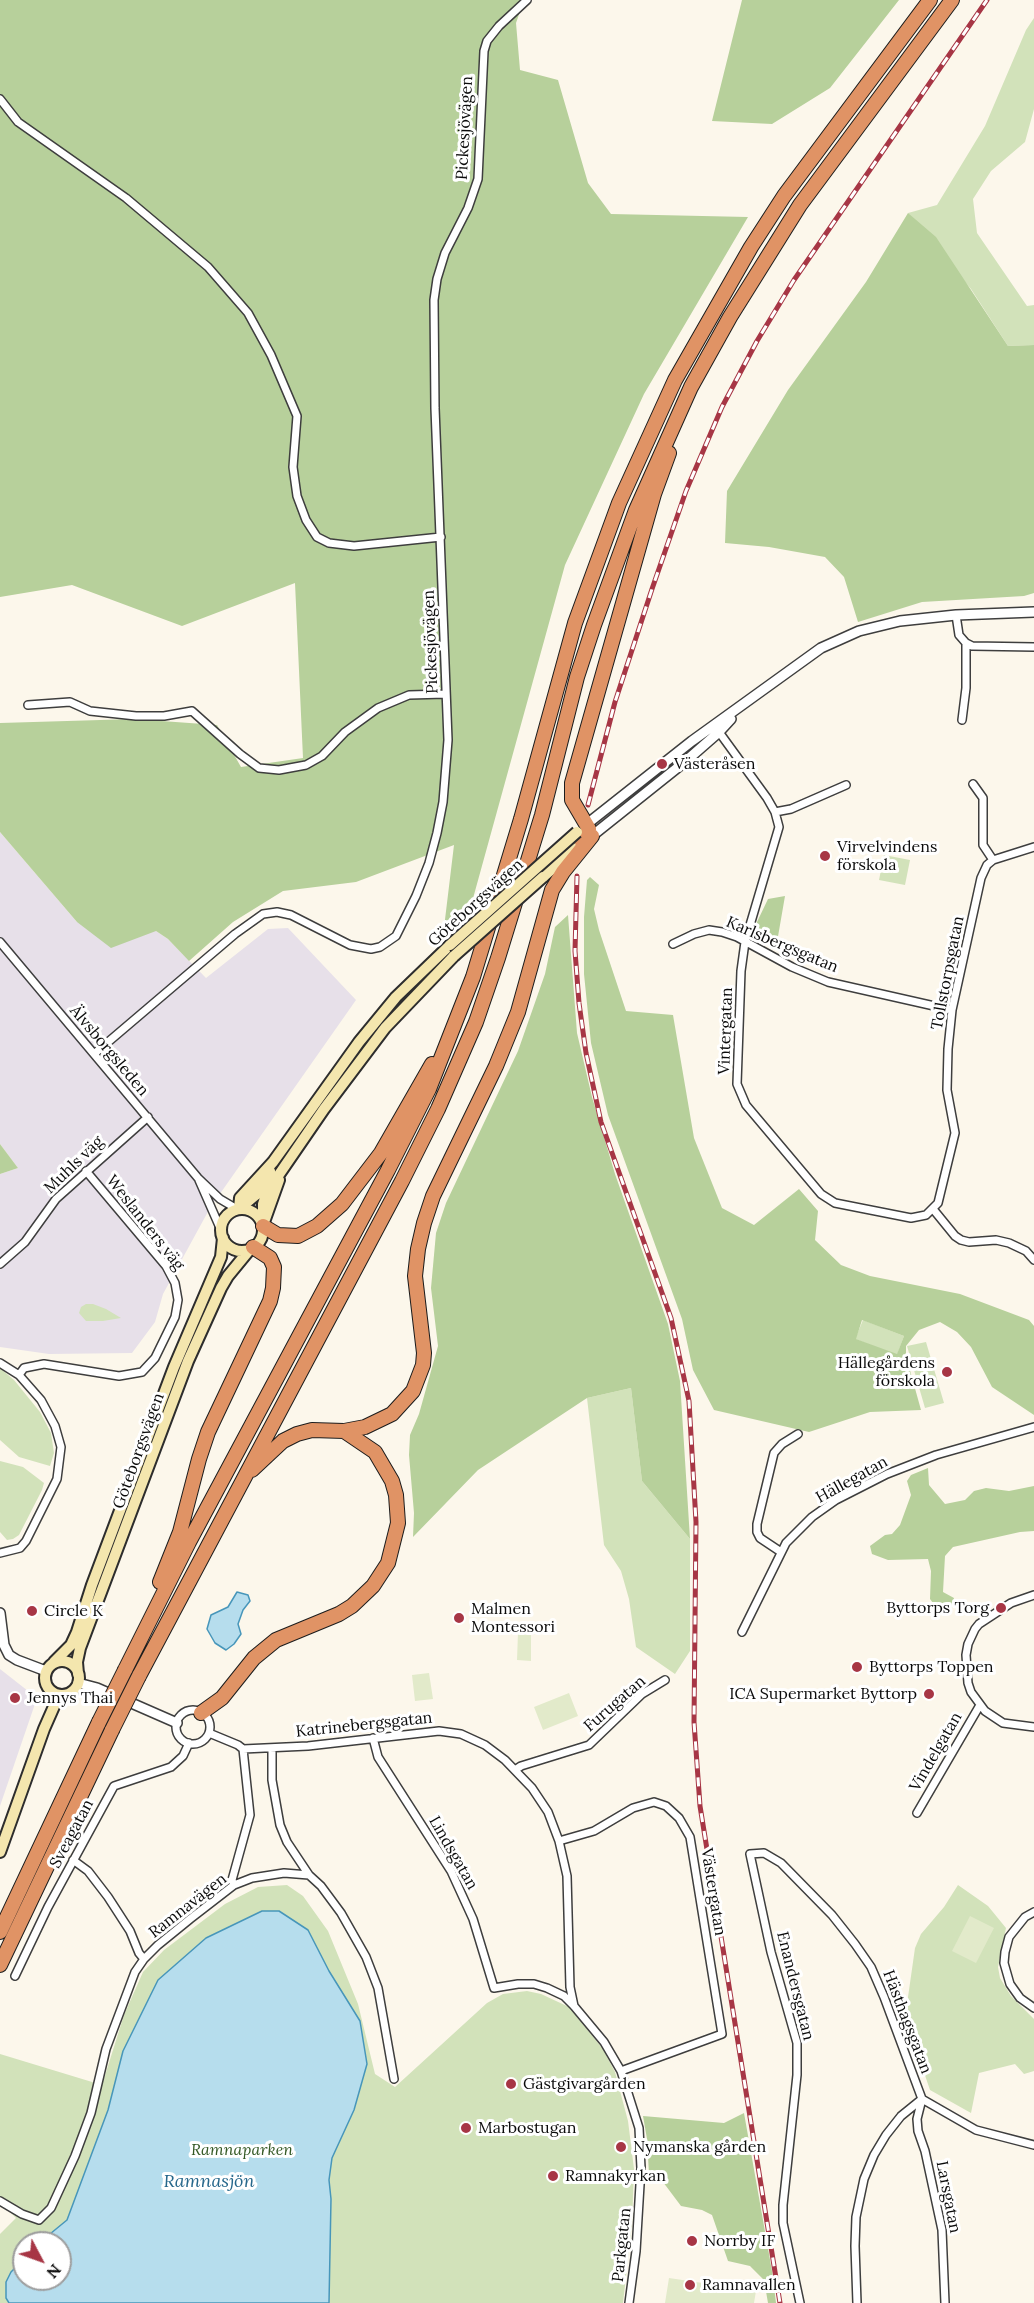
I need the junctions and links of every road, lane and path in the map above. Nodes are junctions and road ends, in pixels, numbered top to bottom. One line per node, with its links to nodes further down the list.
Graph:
1 (526, 0): 6 (street, Pickesjövägen)
2 (930, 0): 28 (highway)
3 (951, 0): 5 (highway)
4 (0, 99): 6 (street)
5 (707, 358): 19 (highway); 46 (highway)
6 (441, 537): 11 (street, Pickesjövägen)
7 (1034, 612): 8 (street, Göteborgsvägen)
8 (956, 615): 9 (street); 13 (street, Göteborgsvägen)
9 (966, 643): 10 (street); 14 (street)
10 (1034, 647)
11 (445, 694): 12 (street); 29 (street, Pickesjövägen)
12 (28, 705)
13 (741, 708): 15 (street, Göteborgsvägen); 19 (street, Göteborgsvägen)
14 (962, 720)
15 (719, 732): 18 (street); 19 (street, Göteborgsvägen)
16 (973, 784): 22 (street)
17 (846, 785): 18 (street)
18 (775, 812): 24 (street, Vintergatan)
19 (586, 831): 21 (highway); 26 (main road, Göteborgsvägen, bridge); 44 (highway)
20 (1034, 847): 22 (street)
21 (576, 848): 26 (main road, Göteborgsvägen, bridge)
22 (993, 860): 27 (street, Tollstorpsgatan)
23 (0, 942): 29 (street, Älvsborgsleden)
24 (745, 942): 25 (street, Karlsbergsgatan); 27 (street, Karlsbergsgatan); 35 (street, Vintergatan)
25 (673, 944)
26 (452, 951): 31 (main road, Göteborgsvägen)
27 (952, 1010): 35 (street, Tollstorpsgatan)
28 (458, 1018): 36 (highway); 53 (highway)
29 (94, 1054): 30 (street, Älvsborgsleden)
30 (148, 1117): 32 (street, Muhls väg); 33 (street, Älvsborgsleden)
31 (278, 1166): 34 (main road, Göteborgsvägen); 36 (main road, Göteborgsvägen)
32 (86, 1170): 40 (street, Muhls väg); 42 (street, Weslanders väg)
33 (198, 1178): 34 (street, Älvsborgsleden); 37 (street, Älvsborgsleden)
34 (238, 1209): 36 (main road); 37 (main road, Göteborgsvägen)
35 (933, 1209): 39 (street)
36 (263, 1225): 38 (main road, Göteborgsvägen)
37 (222, 1234): 38 (main road); 52 (main road, Göteborgsvägen)
38 (252, 1248): 53 (highway); 55 (main road, Göteborgsvägen)
39 (1034, 1260)
40 (0, 1264)
41 (0, 1363): 42 (street)
42 (19, 1375): 48 (street)
43 (1034, 1427): 47 (street, Hällegatan)
44 (344, 1431): 46 (highway); 59 (highway)
45 (798, 1434): 47 (street)
46 (242, 1480): 78 (highway, bridge)
47 (781, 1552): 51 (street, Hällegatan)
48 (0, 1553)
49 (1034, 1595): 58 (street, Vindelgatan)
50 (0, 1613): 54 (street)
51 (742, 1632)
52 (54, 1662): 54 (main road, Göteborgsvägen); 55 (main road)
53 (127, 1665): 76 (highway, bridge)
54 (46, 1671): 57 (main road)
55 (78, 1678): 57 (main road); 60 (street)
56 (664, 1680): 67 (street, Furugatan)
57 (59, 1695): 70 (main road)
58 (980, 1705): 61 (street, Vindelgatan); 68 (street, Vindelgatan)
59 (201, 1713): 60 (street); 62 (street)
60 (177, 1723): 64 (street)
61 (1034, 1727)
62 (209, 1733): 64 (street); 66 (street, Katrinebergsgatan)
63 (373, 1738): 65 (street, Katrinebergsgatan); 67 (street, Katrinebergsgatan); 80 (street, Lindsgatan)
64 (189, 1743): 72 (street, Sveagatan)
65 (272, 1748): 66 (street, Katrinebergsgatan); 73 (street)
66 (243, 1749): 74 (street)
67 (515, 1770): 69 (street, Katrinebergsgatan)
68 (917, 1813)
69 (559, 1842): 81 (street, Katrinebergsgatan); 83 (street, Västergatan)
70 (1, 1844)
71 (750, 1854): 85 (street, Hästhagsgatan); 89 (street, Enandersgatan)
72 (74, 1860): 77 (street); 79 (street, Sveagatan)
73 (309, 1875): 74 (street, Ramnavägen); 84 (street)
74 (234, 1885): 77 (street, Ramnavägen)
75 (1034, 1912): 82 (street)
76 (0, 1932)
77 (144, 1959): 87 (street, Ramnavägen)
78 (0, 1965)
79 (15, 1976)
80 (494, 1988): 81 (street, Parkgatan)
81 (574, 2006): 83 (street, Parkgatan)
82 (1034, 2008)
83 (621, 2071): 88 (street, Parkgatan)
84 (394, 2079)
85 (922, 2099): 86 (street, Hästhagsgatan); 90 (street); 91 (street, Larsgatan)
86 (1034, 2145)
87 (0, 2201)
88 (629, 2303)
89 (800, 2303)
90 (857, 2303)
91 (945, 2303)

